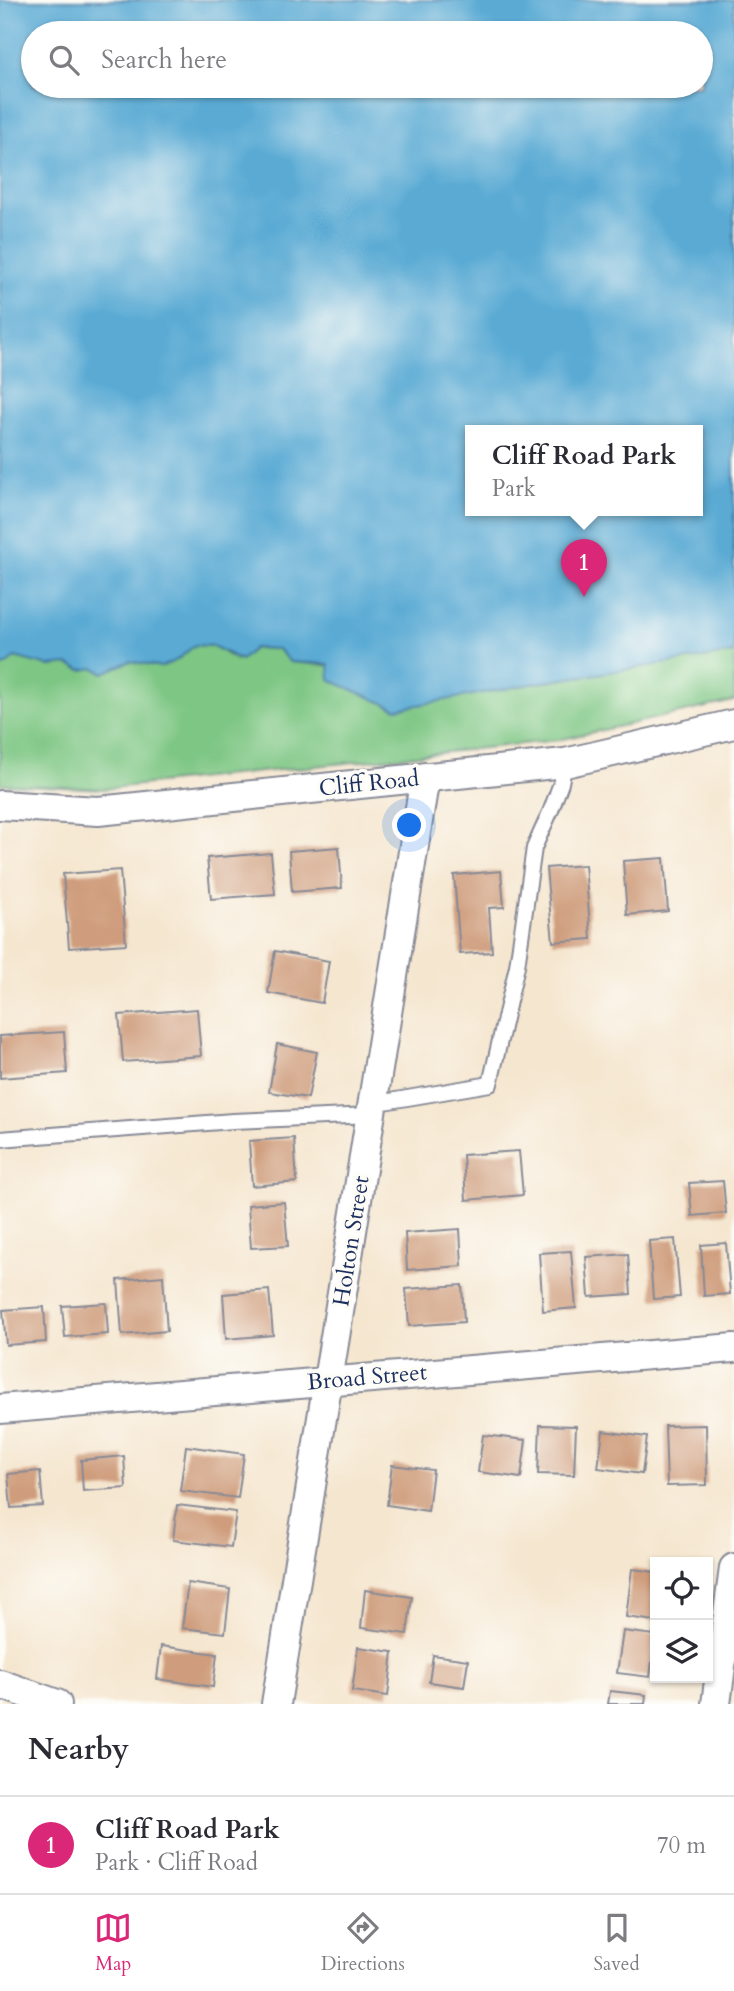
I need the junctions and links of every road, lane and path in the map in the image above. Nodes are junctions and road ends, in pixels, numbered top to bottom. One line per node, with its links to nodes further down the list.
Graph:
1 (734, 724): 2 (street, Cliff Road)
2 (565, 763): 3 (street, Cliff Road); 5 (lane)
3 (425, 777): 4 (street, Cliff Road); 5 (street, Holton Street)
4 (0, 805)
5 (372, 1109): 6 (lane); 8 (street, Holton Street)
6 (0, 1139)
7 (734, 1348): 8 (street, Broad Street)
8 (328, 1380): 9 (street, Broad Street); 13 (street, Holton Street)
9 (0, 1409)
10 (734, 1568): 14 (street)
11 (0, 1684): 12 (street)
12 (57, 1704)
13 (276, 1704)
14 (716, 1704)

